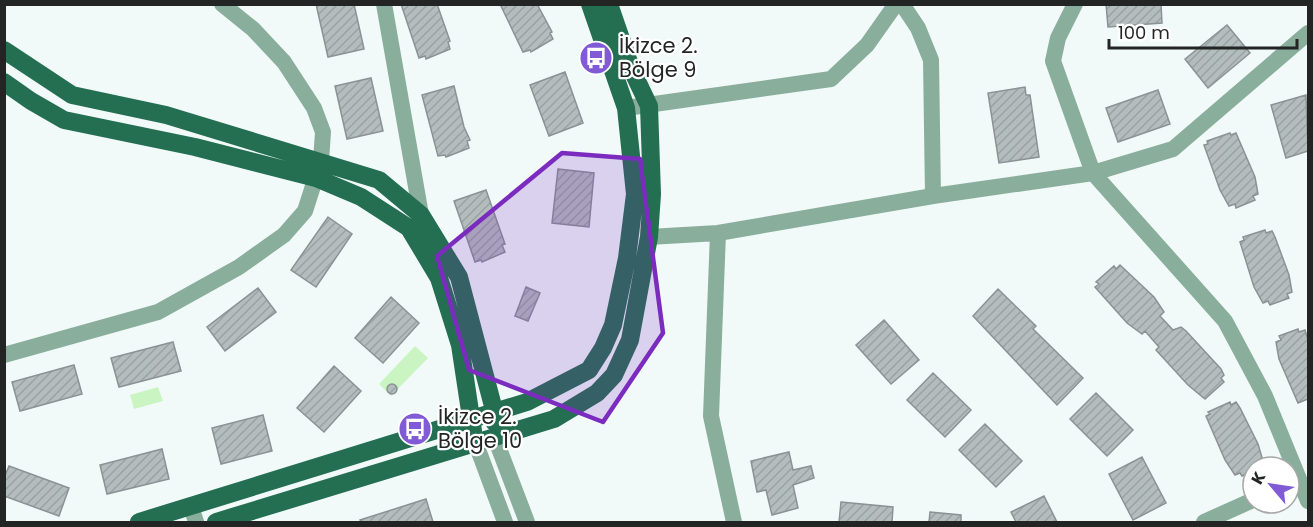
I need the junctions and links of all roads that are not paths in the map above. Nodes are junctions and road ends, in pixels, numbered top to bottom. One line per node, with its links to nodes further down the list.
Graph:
1 (222, 4): 13 (street)
2 (384, 4): 16 (street)
3 (590, 4): 12 (main road)
4 (609, 4): 11 (main road)
5 (896, 4): 11 (street)
6 (902, 4): 15 (street)
7 (1075, 4): 14 (street)
8 (1308, 33): 14 (street)
9 (4, 50): 13 (main road)
10 (4, 82): 13 (main road)
11 (649, 106): 12 (street); 18 (main road)
12 (626, 108): 20 (main road)
13 (319, 170): 16 (main road); 19 (street); 21 (main road)
14 (1093, 173): 15 (street); 24 (street)
15 (933, 196): 17 (street)
16 (421, 214): 20 (main road)
17 (718, 233): 18 (street); 31 (street)
18 (649, 237): 22 (main road)
19 (4, 355)
20 (494, 410): 21 (main road); 22 (main road)
21 (471, 420): 23 (main road); 26 (main road)
22 (495, 438): 23 (main road); 30 (street)
23 (476, 444): 28 (main road); 29 (street)
24 (1285, 455)
25 (1241, 505): 32 (street)
26 (194, 514): 27 (main road)
27 (139, 522)
28 (216, 522)
29 (506, 522)
30 (527, 522)
31 (734, 522)
32 (1204, 522)

